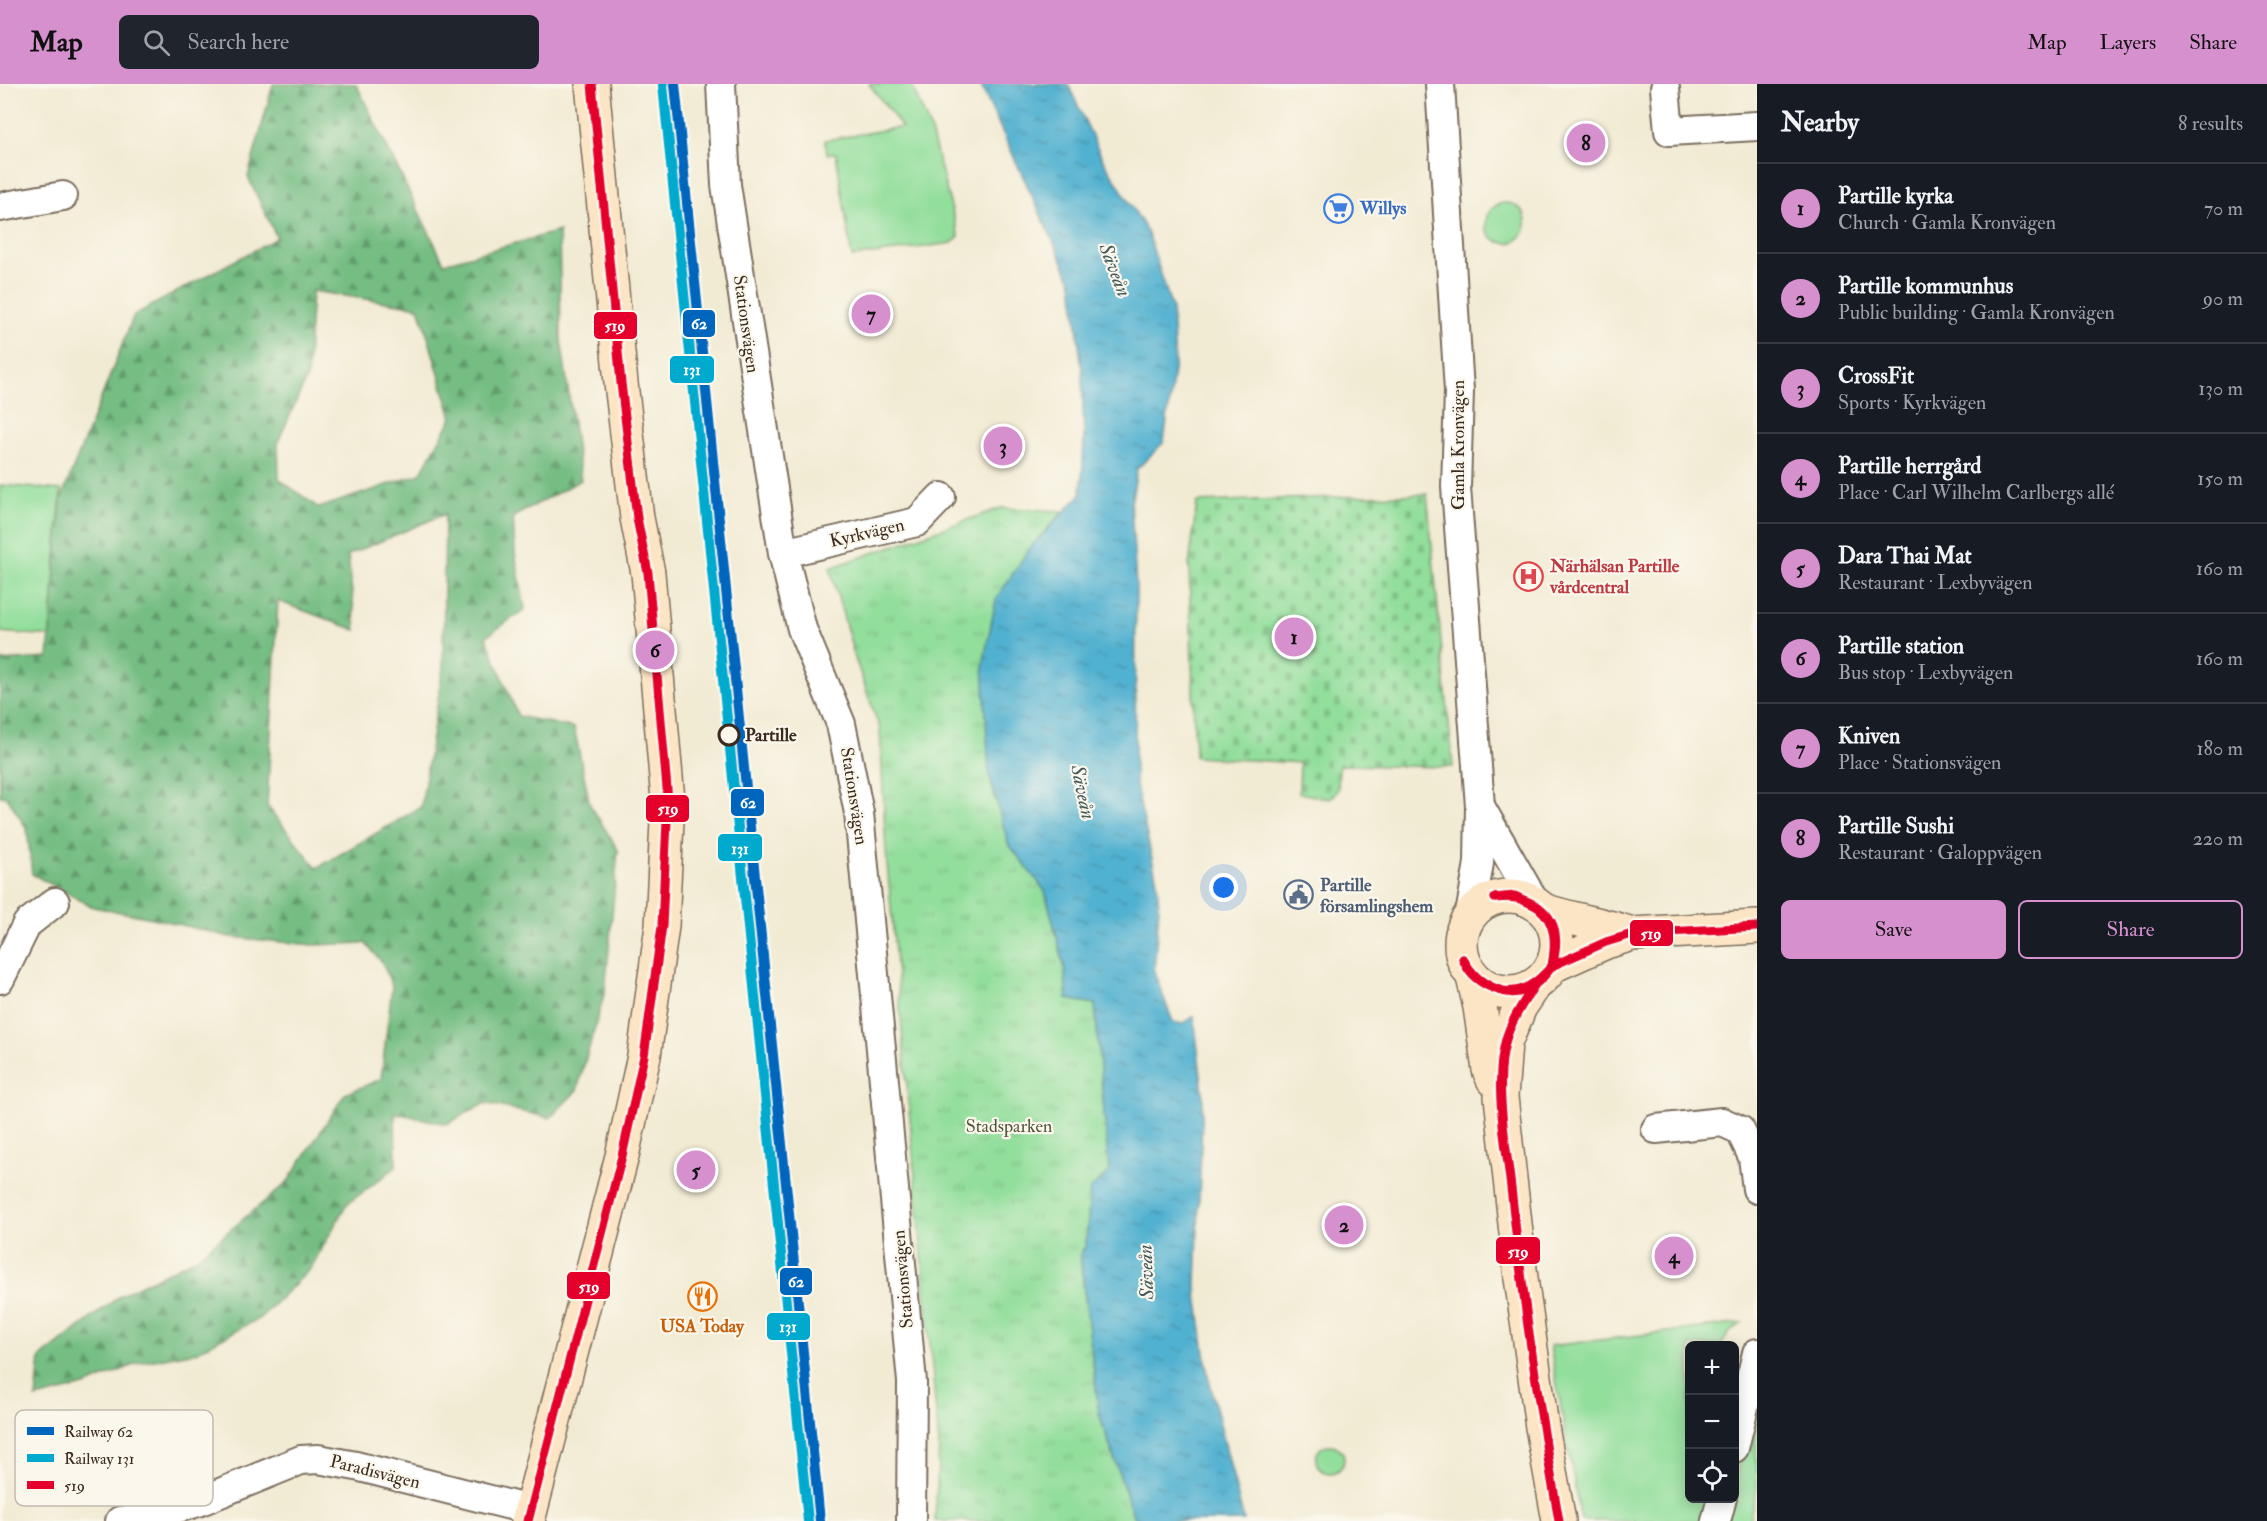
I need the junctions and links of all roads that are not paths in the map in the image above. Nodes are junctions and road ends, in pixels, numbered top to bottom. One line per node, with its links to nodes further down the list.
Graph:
1 (592, 84): 27 (street)
2 (721, 84): 9 (street, Stationsvägen)
3 (1440, 84): 10 (street, Gamla Kronvägen)
4 (1665, 88): 5 (street)
5 (1757, 126)
6 (63, 196): 7 (street)
7 (0, 207)
8 (941, 497): 9 (street, Kyrkvägen)
9 (783, 553): 29 (street, Stationsvägen)
10 (1480, 806): 12 (street, Gamla Kronvägen); 13 (street, Gamla Kronvägen)
11 (55, 902): 18 (street)
12 (1539, 906): 13 (street); 15 (street); 16 (street)
13 (1470, 915): 17 (street)
14 (1757, 927): 15 (street)
15 (1632, 934): 16 (street)
16 (1543, 976): 17 (street); 19 (street)
17 (1473, 977): 19 (street)
18 (0, 979)
19 (1501, 1097): 30 (street)
20 (1656, 1129): 21 (street)
21 (1757, 1189)
22 (1757, 1353): 23 (street)
23 (1739, 1427)
24 (213, 1495): 27 (street, Paradisvägen)
25 (1721, 1503): 31 (street)
26 (184, 1506): 28 (street, Paradisvägen)
27 (529, 1516)
28 (120, 1521)
29 (911, 1521)
30 (1559, 1521)
31 (1716, 1521)

